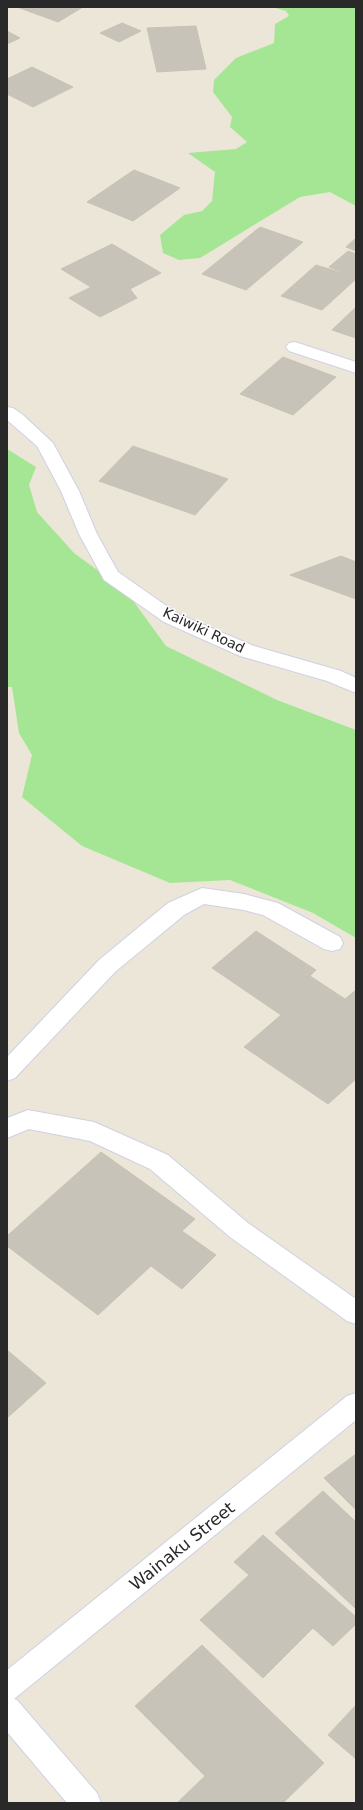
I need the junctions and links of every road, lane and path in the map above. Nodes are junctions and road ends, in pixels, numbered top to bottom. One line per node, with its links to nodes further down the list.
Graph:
1 (295, 347): 2 (street)
2 (356, 368)
3 (7, 412): 4 (street, Kaiwiki Road)
4 (356, 686)
5 (332, 943): 6 (street)
6 (7, 1072)
7 (7, 1128): 8 (street)
8 (356, 1313)
9 (356, 1404): 10 (street, Wainaku Street)
10 (7, 1688)
11 (7, 1710): 12 (street)
12 (86, 1803)

